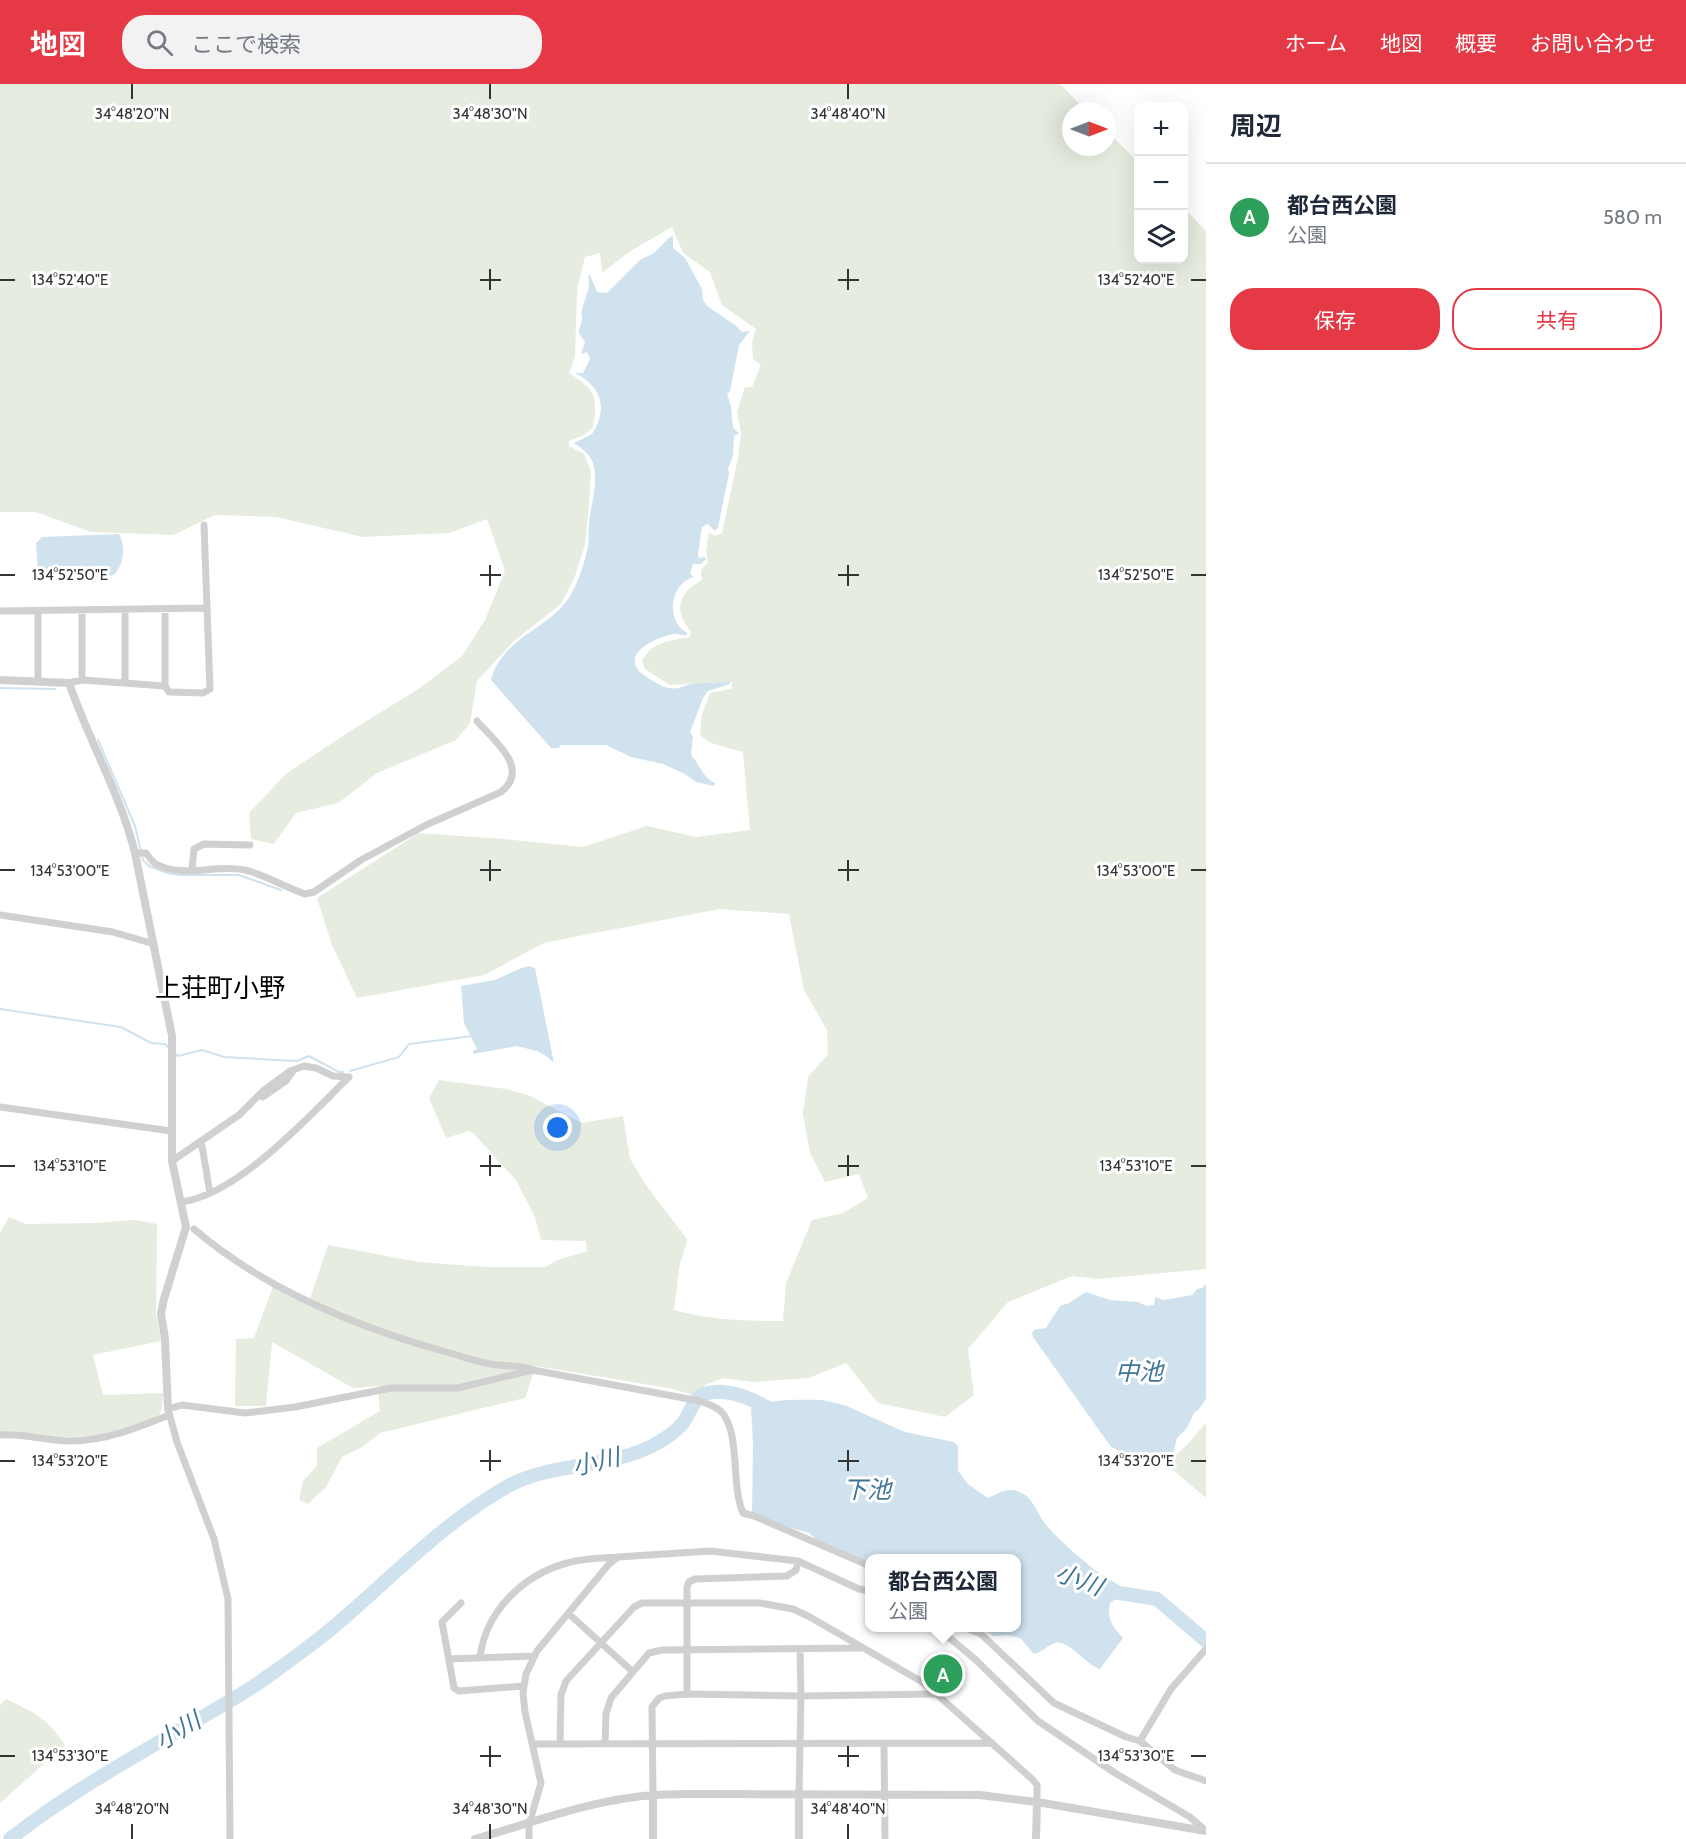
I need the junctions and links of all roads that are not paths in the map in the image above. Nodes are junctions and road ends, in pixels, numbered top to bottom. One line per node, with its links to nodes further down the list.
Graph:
1 (204, 525): 2 (street)
2 (207, 608): 3 (street); 13 (street)
3 (165, 609): 5 (street); 13 (street)
4 (82, 610): 5 (street); 7 (street); 9 (street)
5 (125, 610): 12 (street)
6 (0, 611): 7 (street)
7 (38, 611): 10 (street)
8 (0, 680): 10 (street)
9 (82, 680): 11 (street); 12 (street)
10 (38, 682): 11 (street)
11 (69, 683): 16 (street)
12 (125, 683): 13 (street)
13 (165, 686)
14 (477, 721): 17 (street)
15 (250, 845): 17 (street)
16 (135, 853): 17 (street); 19 (street)
17 (192, 869)
18 (0, 915): 19 (street)
19 (154, 944): 22 (street)
20 (294, 1069): 23 (street); 24 (street); 25 (street)
21 (0, 1107): 22 (street)
22 (171, 1131): 24 (street)
23 (202, 1146): 24 (street); 25 (street)
24 (176, 1159): 26 (street)
25 (210, 1193): 26 (street)
26 (181, 1202): 29 (street)
27 (194, 1228): 28 (street)
28 (533, 1370): 29 (street); 33 (street)
29 (169, 1412): 30 (street); 69 (street)
30 (0, 1435)
31 (618, 1557): 32 (street); 37 (street); 46 (street)
32 (798, 1561): 34 (street); 36 (street)
33 (865, 1564)
34 (865, 1590)
35 (461, 1603): 47 (street)
36 (687, 1604): 40 (street); 41 (street); 44 (street)
37 (569, 1614): 40 (street); 45 (street)
38 (943, 1632): 67 (street)
39 (976, 1632): 53 (street)
40 (601, 1643): 48 (street); 54 (street)
41 (863, 1648): 42 (street); 51 (street)
42 (800, 1649): 44 (street); 52 (street)
43 (1206, 1649): 53 (street)
44 (686, 1650): 48 (street); 50 (street)
45 (533, 1656): 46 (street); 49 (street)
46 (480, 1657): 47 (street)
47 (449, 1659): 49 (street)
48 (633, 1672): 58 (street)
49 (524, 1686): 57 (street)
50 (687, 1694): 52 (street); 59 (street)
51 (934, 1694): 52 (street); 56 (street)
52 (801, 1696): 60 (street)
53 (1140, 1741): 61 (street)
54 (560, 1743): 57 (street); 58 (street)
55 (884, 1743): 56 (street); 60 (street); 64 (street)
56 (992, 1743): 65 (street)
57 (533, 1744): 66 (street)
58 (605, 1744): 59 (street)
59 (652, 1744): 60 (street); 62 (street)
60 (800, 1744): 63 (street)
61 (1206, 1781)
62 (653, 1794): 63 (street); 66 (street); 72 (street)
63 (799, 1794): 64 (street); 73 (street)
64 (885, 1794): 65 (street); 74 (street)
65 (1037, 1802): 67 (street); 75 (street)
66 (529, 1824): 68 (street); 71 (street)
67 (1206, 1831)
68 (498, 1836): 70 (street)
69 (231, 1839)
70 (475, 1839)
71 (529, 1839)
72 (653, 1839)
73 (799, 1839)
74 (885, 1839)
75 (1036, 1839)

